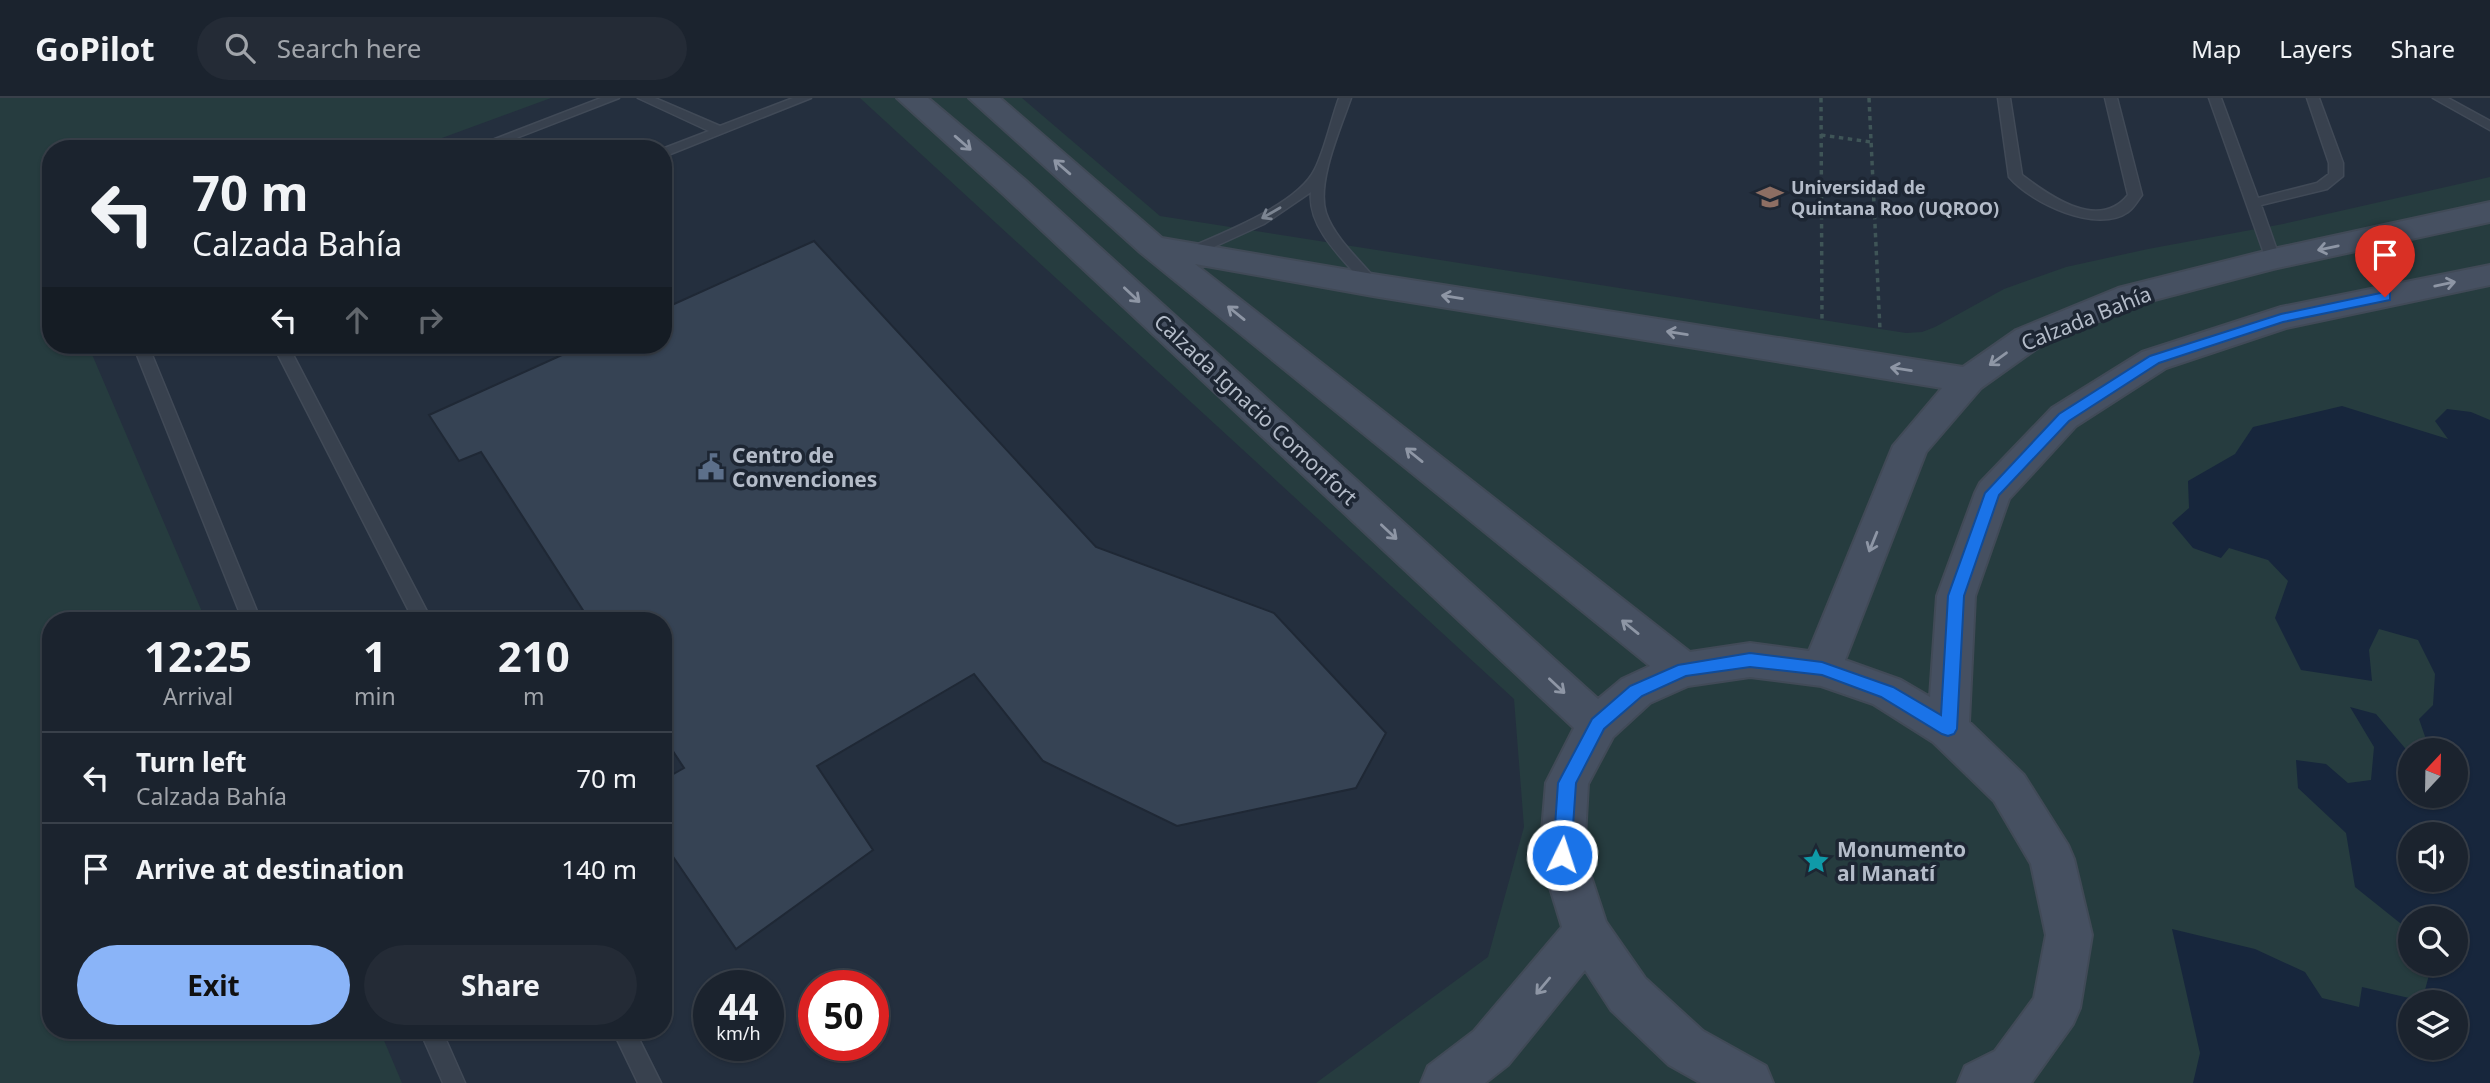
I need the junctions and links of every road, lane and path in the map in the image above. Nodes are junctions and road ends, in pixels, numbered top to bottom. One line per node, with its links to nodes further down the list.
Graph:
1 (613, 98): 17 (lane)
2 (644, 98): 15 (lane)
3 (805, 98): 15 (lane)
4 (911, 98): 37 (main road, Calzada Ignacio Comonfort, one-way to 37)
5 (983, 98): 23 (main road, one-way to 5)
6 (1345, 98): 20 (lane)
7 (1821, 98): 16 (path)
8 (1869, 98): 18 (path)
9 (2004, 98): 10 (lane)
10 (2111, 98)
11 (2215, 98): 21 (lane)
12 (2314, 98): 21 (lane)
13 (2439, 98): 14 (lane)
14 (2490, 126)
15 (720, 131): 19 (lane)
16 (1821, 135): 18 (path); 30 (path)
17 (499, 140)
18 (1871, 142): 31 (path)
19 (672, 150)
20 (1322, 169): 24 (lane, one-way to 24); 27 (lane)
21 (2253, 203): 25 (lane)
22 (2490, 212): 25 (main road, Calzada Bahía, one-way to 25)
23 (1152, 246): 24 (main road); 36 (main road, one-way to 23)
24 (1189, 253): 27 (main road)
25 (2273, 259): 32 (main road, Calzada Bahía, one-way to 32)
26 (2490, 275): 38 (main road, one-way to 26)
27 (1373, 285): 30 (main road, one-way to 27)
28 (144, 354): 33 (lane)
29 (286, 354): 34 (lane)
30 (1823, 357): 31 (main road)
31 (1881, 366): 32 (main road, one-way to 31)
32 (1969, 380): 35 (main road, Calzada Bahía, one-way to 35)
33 (249, 612)
34 (418, 612)
35 (1822, 668): 36 (main road); 38 (main road)
36 (1684, 670): 37 (main road)
37 (1598, 724): 39 (main road)
38 (1948, 729): 46 (main road)
39 (1587, 933): 44 (main road, one-way to 44); 45 (main road)
40 (435, 1039): 42 (lane)
41 (628, 1039): 43 (lane)
42 (454, 1083)
43 (650, 1083)
44 (1445, 1083)
45 (1749, 1083)
46 (1982, 1083)

